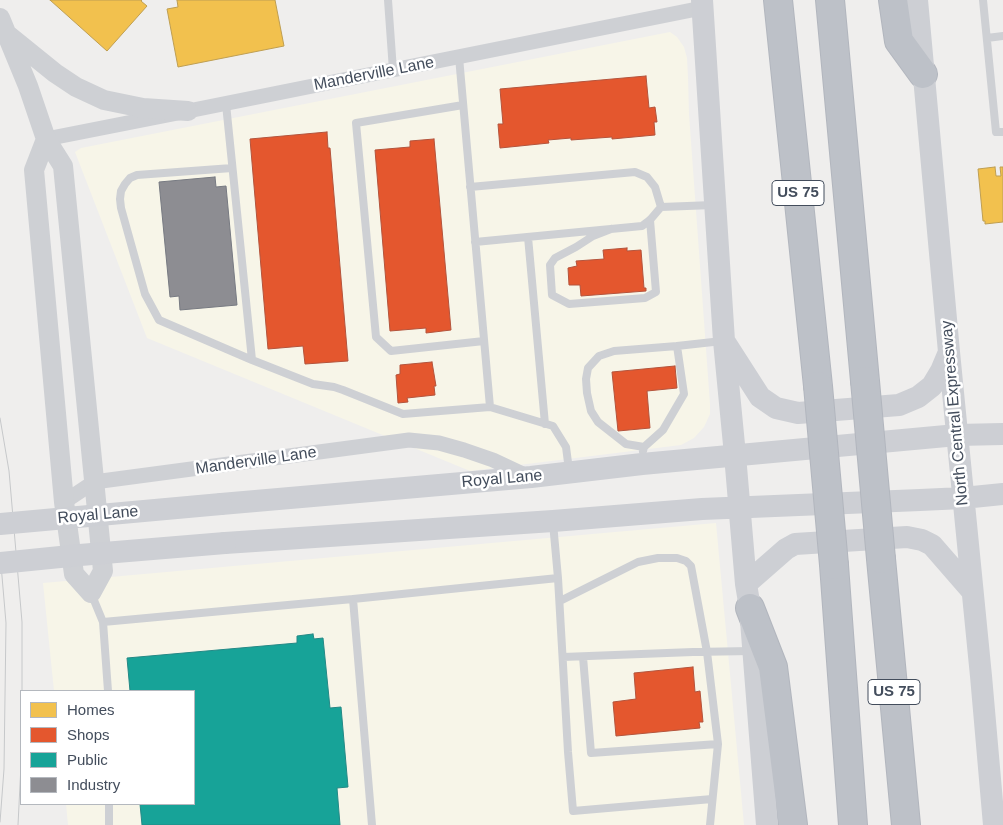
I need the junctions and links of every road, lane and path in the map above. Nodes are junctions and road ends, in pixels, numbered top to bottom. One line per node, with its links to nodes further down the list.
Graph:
1 (388, 0): 12 (lane)
2 (778, 0): 68 (highway, US 75, bridge)
3 (830, 0): 69 (highway, US 75, bridge)
4 (893, 0): 13 (highway)
5 (917, 0): 13 (main road, North Central Expressway)
6 (983, 0): 10 (lane)
7 (702, 4): 11 (street, Manderville Lane); 21 (main road)
8 (4, 26): 16 (street); 18 (street)
9 (1003, 36): 10 (lane)
10 (987, 38): 17 (lane)
11 (459, 57): 12 (street, Manderville Lane); 15 (lane)
12 (393, 70): 14 (street, Manderville Lane)
13 (923, 74): 30 (main road, North Central Expressway)
14 (226, 104): 16 (street, Manderville Lane); 19 (lane)
15 (463, 105): 20 (lane); 28 (lane)
16 (188, 111): 18 (street, Manderville Lane)
17 (1003, 132)
18 (46, 139): 40 (street); 43 (street)
19 (232, 168): 31 (lane); 31 (lane)
20 (470, 187): 22 (lane); 26 (lane)
21 (715, 205): 22 (lane); 27 (main road)
22 (661, 207): 23 (lane)
23 (650, 220): 24 (lane); 24 (lane)
24 (611, 229): 25 (lane)
25 (528, 237): 26 (lane); 33 (lane)
26 (475, 242): 28 (lane)
27 (724, 341): 29 (lane); 30 (main road); 37 (main road)
28 (484, 342): 32 (lane)
29 (676, 346): 36 (lane); 36 (lane)
30 (949, 352): 35 (main road, North Central Expressway)
31 (252, 360): 32 (lane)
32 (490, 408): 33 (lane)
33 (545, 424): 38 (lane)
34 (1003, 434): 35 (main road, Royal Lane)
35 (957, 435): 37 (main road, Royal Lane); 42 (main road, North Central Expressway)
36 (643, 455): 37 (main road, Royal Lane); 38 (main road, Royal Lane)
37 (735, 455): 44 (main road)
38 (569, 473): 39 (main road, Royal Lane)
39 (530, 477): 40 (street, Manderville Lane); 46 (main road, Royal Lane, bridge)
40 (94, 482): 43 (street, Manderville Lane); 50 (street)
41 (1003, 494): 42 (main road)
42 (963, 498): 44 (main road); 49 (main road, North Central Expressway)
43 (64, 502): 50 (street)
44 (740, 508): 45 (main road); 51 (main road)
45 (553, 521): 47 (main road, bridge); 48 (lane)
46 (0, 524)
47 (0, 563)
48 (558, 578): 52 (lane); 53 (lane)
49 (972, 591): 51 (main road); 70 (main road, North Central Expressway)
50 (91, 593): 54 (lane)
51 (748, 596): 55 (main road); 67 (highway)
52 (353, 599): 54 (lane); 64 (lane)
53 (560, 601): 56 (lane); 57 (lane)
54 (103, 622): 59 (lane)
55 (753, 651): 56 (lane); 66 (main road)
56 (707, 652): 58 (lane); 60 (lane)
57 (563, 657): 58 (lane); 61 (lane)
58 (583, 657): 60 (lane)
59 (108, 690)
60 (718, 744): 61 (lane)
61 (712, 799): 65 (lane)
62 (109, 805): 63 (lane)
63 (109, 825)
64 (372, 825)
65 (710, 825)
66 (766, 825)
67 (793, 825)
68 (853, 825)
69 (906, 825)
70 (994, 825)

